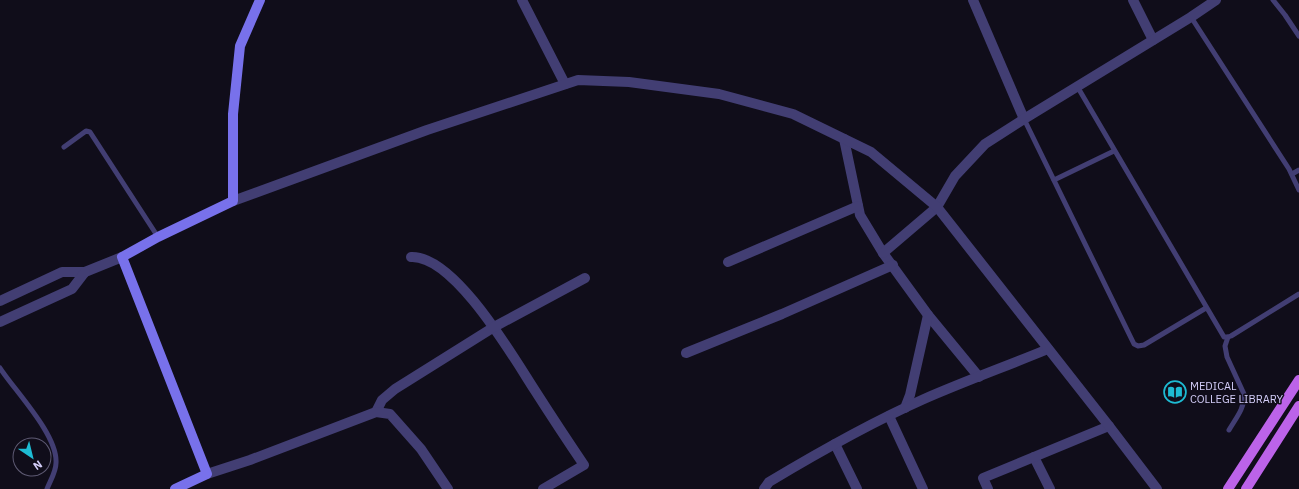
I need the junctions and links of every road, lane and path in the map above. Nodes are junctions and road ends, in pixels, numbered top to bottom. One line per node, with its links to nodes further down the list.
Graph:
1 (260, 0): 20 (main road)
2 (522, 0): 10 (street)
3 (973, 0): 12 (street)
4 (1133, 0): 9 (street)
5 (1216, 0): 7 (street)
6 (1273, 0): 8 (lane)
7 (1191, 17): 9 (street); 17 (lane)
8 (1299, 36)
9 (1153, 40): 11 (street)
10 (565, 84): 13 (street); 20 (street)
11 (1077, 86): 12 (street); 15 (lane)
12 (1024, 119): 18 (lane); 22 (street)
13 (844, 139): 21 (street); 22 (street)
14 (64, 147): 23 (lane)
15 (1114, 151): 18 (lane); 33 (lane)
16 (1299, 170): 17 (lane)
17 (1292, 174): 19 (lane)
18 (1054, 180): 33 (lane)
19 (1299, 190)
20 (233, 201): 23 (main road)
21 (858, 206): 24 (street); 27 (street)
22 (937, 207): 24 (street); 38 (street)
23 (158, 237): 25 (main road)
24 (883, 253): 28 (street)
25 (122, 256): 29 (street); 51 (main road)
26 (411, 257): 36 (street)
27 (728, 262)
28 (893, 265): 34 (street); 39 (street)
29 (85, 272): 32 (street); 35 (street)
30 (585, 278): 36 (street)
31 (1299, 294): 37 (lane)
32 (0, 301)
33 (1206, 308): 37 (lane)
34 (928, 314): 41 (street); 44 (street)
35 (0, 322)
36 (494, 327): 45 (street); 55 (street)
37 (1228, 337): 48 (lane)
38 (1048, 349): 41 (street); 47 (street)
39 (686, 353)
40 (0, 368): 52 (lane)
41 (979, 377): 44 (street)
42 (1299, 380): 62 (main road)
43 (1299, 406): 63 (main road)
44 (905, 408): 46 (street)
45 (376, 412): 51 (street); 54 (street)
46 (889, 416): 49 (street); 58 (street)
47 (1109, 426): 50 (street); 61 (street)
48 (1229, 430)
49 (835, 444): 56 (street); 57 (street)
50 (1034, 457): 59 (street); 60 (street)
51 (207, 474): 53 (main road)
52 (47, 489)
53 (175, 489)
54 (448, 489)
55 (543, 489)
56 (764, 489)
57 (857, 489)
58 (923, 489)
59 (988, 489)
60 (1050, 489)
61 (1156, 489)
62 (1228, 489)
63 (1246, 489)

